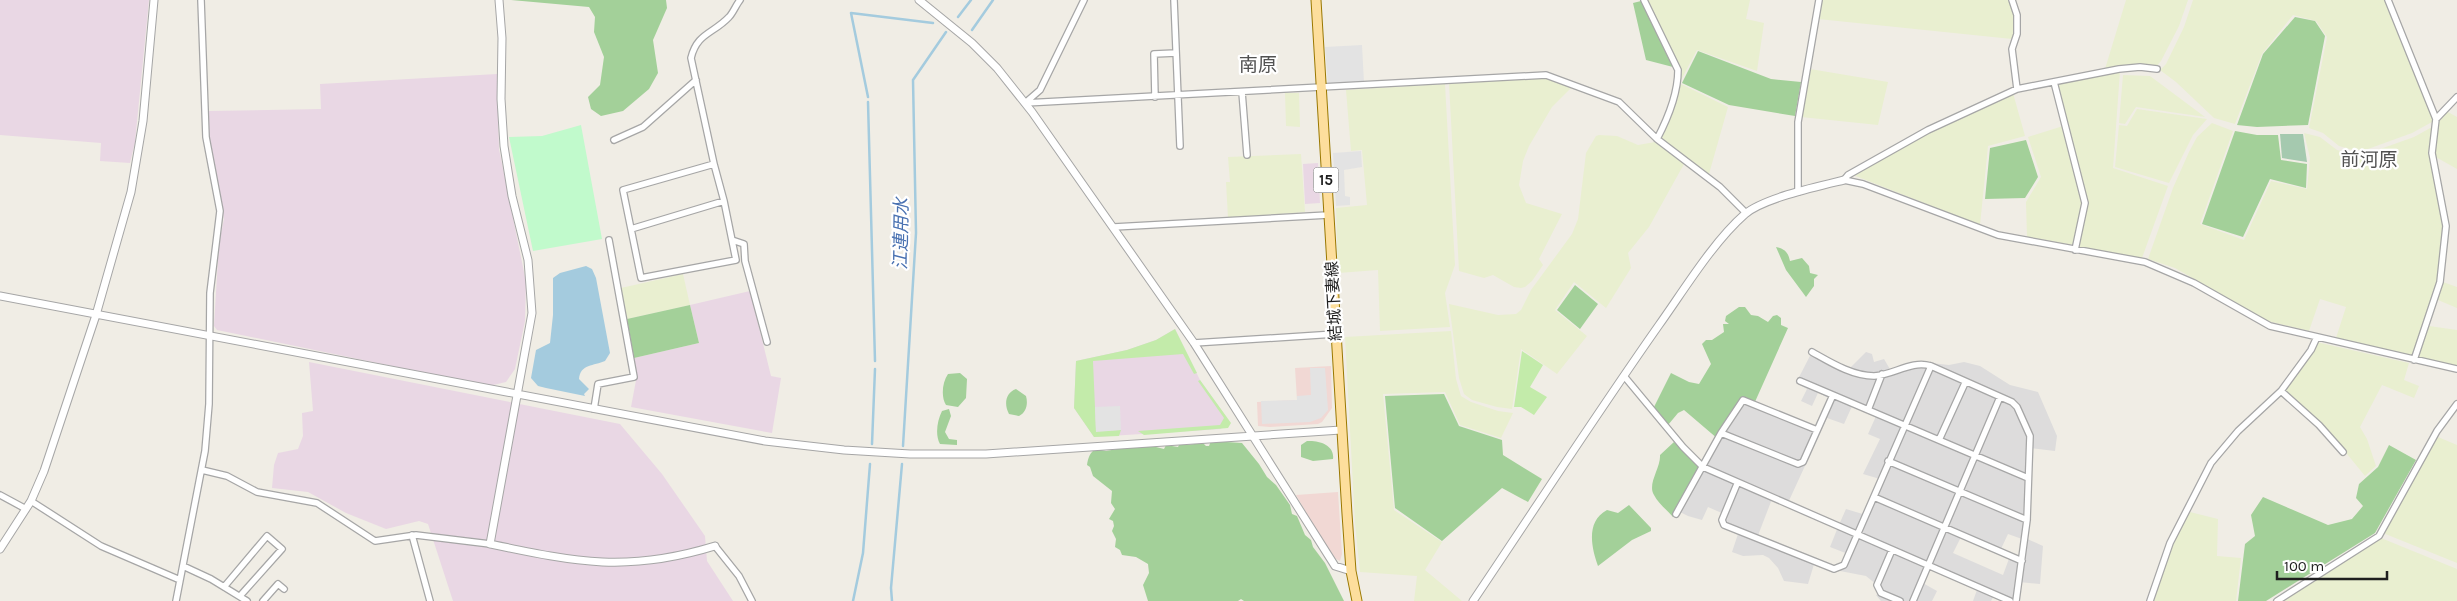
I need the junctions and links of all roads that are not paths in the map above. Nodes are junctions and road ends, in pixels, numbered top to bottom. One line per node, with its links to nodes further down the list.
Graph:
1 (154, 0): 41 (street)
2 (201, 0): 44 (street)
3 (499, 0): 56 (street)
4 (740, 0): 15 (street)
5 (919, 0): 23 (street)
6 (1084, 0): 23 (street)
7 (1174, 0): 13 (street)
8 (1316, 0): 17 (main road, 結城下妻線 / 15)
9 (1644, 0): 26 (street)
10 (1819, 0): 31 (street)
11 (2012, 0): 18 (street)
12 (2388, 0): 24 (street)
13 (1176, 53): 20 (street); 21 (street)
14 (2157, 69): 16 (street)
15 (696, 80): 25 (street); 29 (street)
16 (2054, 82): 18 (street); 39 (street)
17 (1321, 88): 19 (street); 26 (street); 34 (main road, 結城下妻線 / 15)
18 (2017, 89): 30 (street)
19 (1242, 92): 20 (street); 28 (street)
20 (1178, 95): 21 (street); 27 (street)
21 (1155, 97): 23 (street)
22 (2457, 97): 24 (street)
23 (1025, 104): 35 (street)
24 (2436, 119): 48 (street)
25 (614, 140)
26 (1657, 140): 33 (street)
27 (1180, 146)
28 (1246, 154)
29 (714, 164): 32 (street); 36 (street)
30 (1844, 180): 31 (street); 39 (street)
31 (1798, 192): 33 (street)
32 (724, 201): 36 (street); 38 (street)
33 (1746, 214): 52 (street)
34 (1328, 215): 35 (street); 42 (main road, 結城下妻線 / 15)
35 (1114, 227): 46 (street)
36 (630, 229): 38 (street)
37 (609, 240): 60 (street)
38 (732, 240): 45 (street)
39 (2075, 250): 43 (street)
40 (0, 296): 41 (street)
41 (96, 315): 44 (street); 78 (street)
42 (1335, 334): 46 (street); 63 (main road, 結城下妻線 / 15)
43 (2316, 336): 48 (street); 55 (street)
44 (209, 337): 56 (street); 72 (street)
45 (767, 342)
46 (1194, 343): 66 (street)
47 (1812, 352): 51 (street)
48 (2414, 360): 50 (street)
49 (1931, 366): 51 (street); 54 (street); 62 (street)
50 (2457, 369)
51 (1882, 374): 61 (street)
52 (1624, 376): 71 (street); 103 (street)
53 (1800, 381): 57 (street)
54 (1965, 383): 58 (street); 67 (street)
55 (2281, 391): 68 (street); 108 (street)
56 (518, 395): 60 (street); 85 (street)
57 (1833, 395): 61 (street); 64 (street)
58 (2000, 397): 69 (street); 73 (street)
59 (2457, 404): 109 (street)
60 (594, 409): 66 (street)
61 (1868, 410): 62 (street)
62 (1904, 425): 67 (street); 70 (street)
63 (1341, 430): 66 (street); 92 (main road, 結城下妻線 / 15)
64 (1817, 430): 65 (street); 65 (street)
65 (1721, 433): 71 (street)
66 (1252, 436): 92 (street)
67 (1939, 440): 69 (street)
68 (2343, 452)
69 (1975, 455): 73 (street); 75 (street)
70 (1888, 461): 75 (street); 77 (street)
71 (1703, 467): 74 (street); 80 (street)
72 (202, 470): 83 (street); 91 (street)
73 (2028, 478): 81 (street)
74 (1737, 484): 84 (street); 84 (street)
75 (1959, 492): 81 (street); 82 (street)
76 (0, 495): 79 (street)
77 (1874, 497): 82 (street); 84 (street)
78 (31, 501): 79 (street); 93 (street)
79 (26, 509): 87 (street)
80 (1676, 514)
81 (2027, 520): 89 (street)
82 (1944, 527): 89 (street); 90 (street)
83 (412, 535): 85 (street); 100 (street)
84 (1857, 535): 88 (street)
85 (490, 544): 86 (street)
86 (715, 546): 101 (street)
87 (0, 549)
88 (1892, 550): 90 (street); 104 (street)
89 (2022, 560): 107 (street)
90 (1929, 565): 105 (street); 106 (street)
91 (183, 566): 93 (street); 94 (street)
92 (1351, 571): 102 (main road, 結城下妻線 / 15)
93 (180, 580): 97 (street)
94 (224, 586): 96 (street); 96 (street)
95 (284, 589): 99 (street)
96 (240, 596): 98 (street)
97 (176, 601)
98 (247, 601)
99 (263, 601)
100 (430, 601)
101 (752, 601)
102 (1357, 601)
103 (1473, 601)
104 (1900, 601)
105 (1912, 601)
106 (2010, 601)
107 (2016, 601)
108 (2150, 601)
109 (2277, 601)

